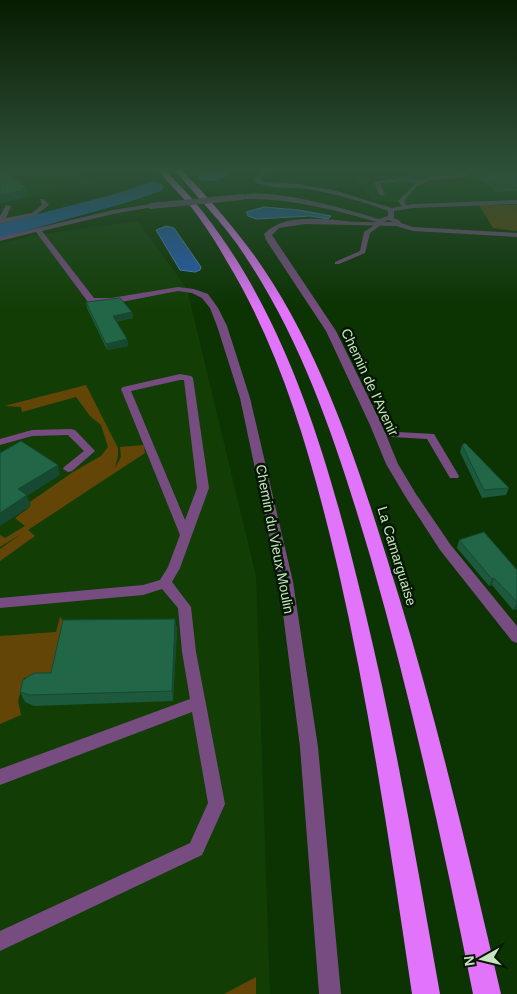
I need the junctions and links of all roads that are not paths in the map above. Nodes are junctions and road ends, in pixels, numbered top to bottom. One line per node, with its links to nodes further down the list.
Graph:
1 (26, 215): 8 (street)
2 (99, 215): 11 (street, bridge)
3 (201, 215): 27 (highway)
4 (221, 215): 28 (highway, La Camarguaise)
5 (355, 215): 10 (street)
6 (361, 215): 9 (street)
7 (389, 215): 9 (street)
8 (0, 220)
9 (386, 223): 10 (street, Chemin de l'Avenir); 12 (street); 14 (lane)
10 (347, 224): 15 (street, Chemin de l'Avenir)
11 (38, 230): 13 (street); 26 (street, Chemin du Vieux Moulin)
12 (517, 235)
13 (0, 239)
14 (337, 263)
15 (380, 434): 18 (lane); 22 (street, Chemin de l'Avenir)
16 (0, 442): 17 (lane)
17 (68, 469)
18 (454, 476)
19 (186, 536): 19 (lane); 20 (lane)
20 (165, 583): 21 (lane); 23 (lane)
21 (0, 603)
22 (517, 637)
23 (199, 703): 24 (lane); 25 (lane)
24 (0, 778)
25 (0, 941)
26 (330, 994)
27 (426, 994)
28 (488, 994)

